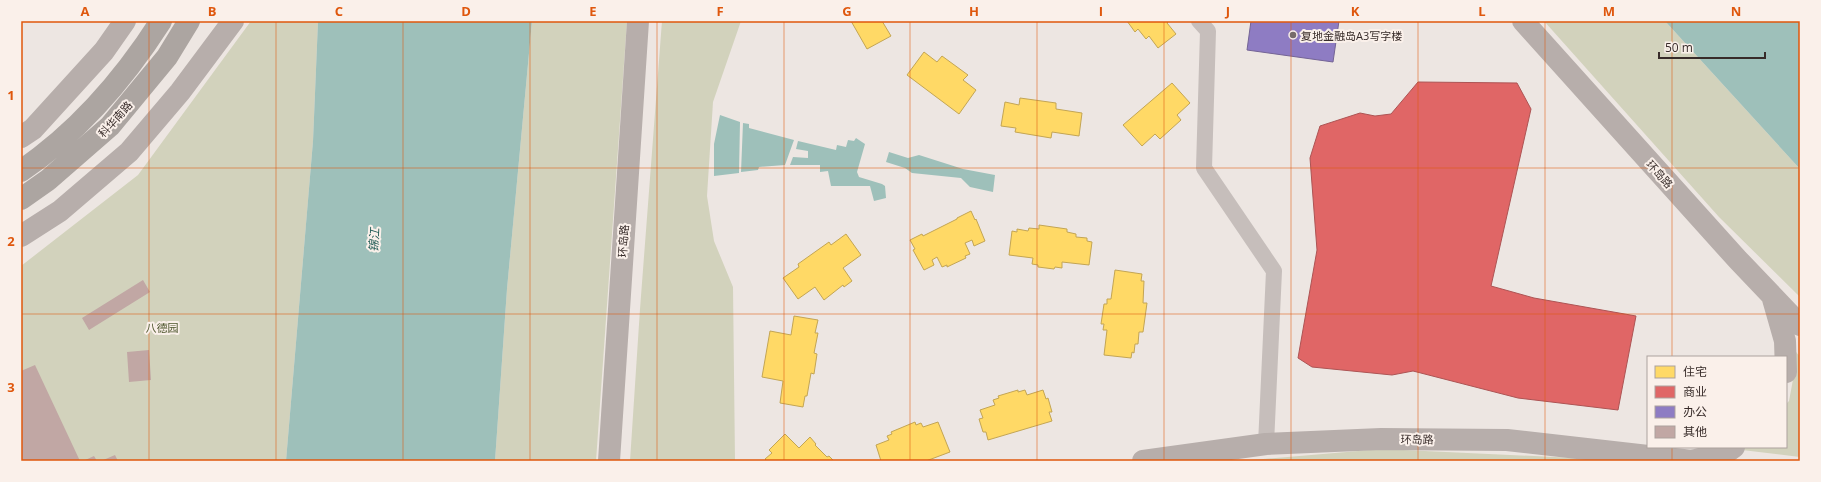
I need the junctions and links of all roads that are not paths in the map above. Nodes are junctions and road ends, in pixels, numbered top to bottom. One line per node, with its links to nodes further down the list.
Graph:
1 (125, 21): 8 (street)
2 (161, 21): 9 (highway, 科华南路)
3 (190, 21): 10 (highway, 科华南路)
4 (233, 21): 11 (street)
5 (638, 21): 17 (street, 环岛路)
6 (1199, 21): 15 (street)
7 (1523, 21): 12 (street, 环岛路)
8 (21, 137)
9 (21, 171)
10 (21, 198)
11 (21, 236)
12 (1773, 297): 13 (street, 环岛路); 14 (street)
13 (1800, 325)
14 (1785, 356)
15 (1266, 444): 18 (street, 环岛路); 19 (street, 环岛路)
16 (1732, 448): 19 (street)
17 (609, 461)
18 (1143, 461)
19 (1692, 461)

